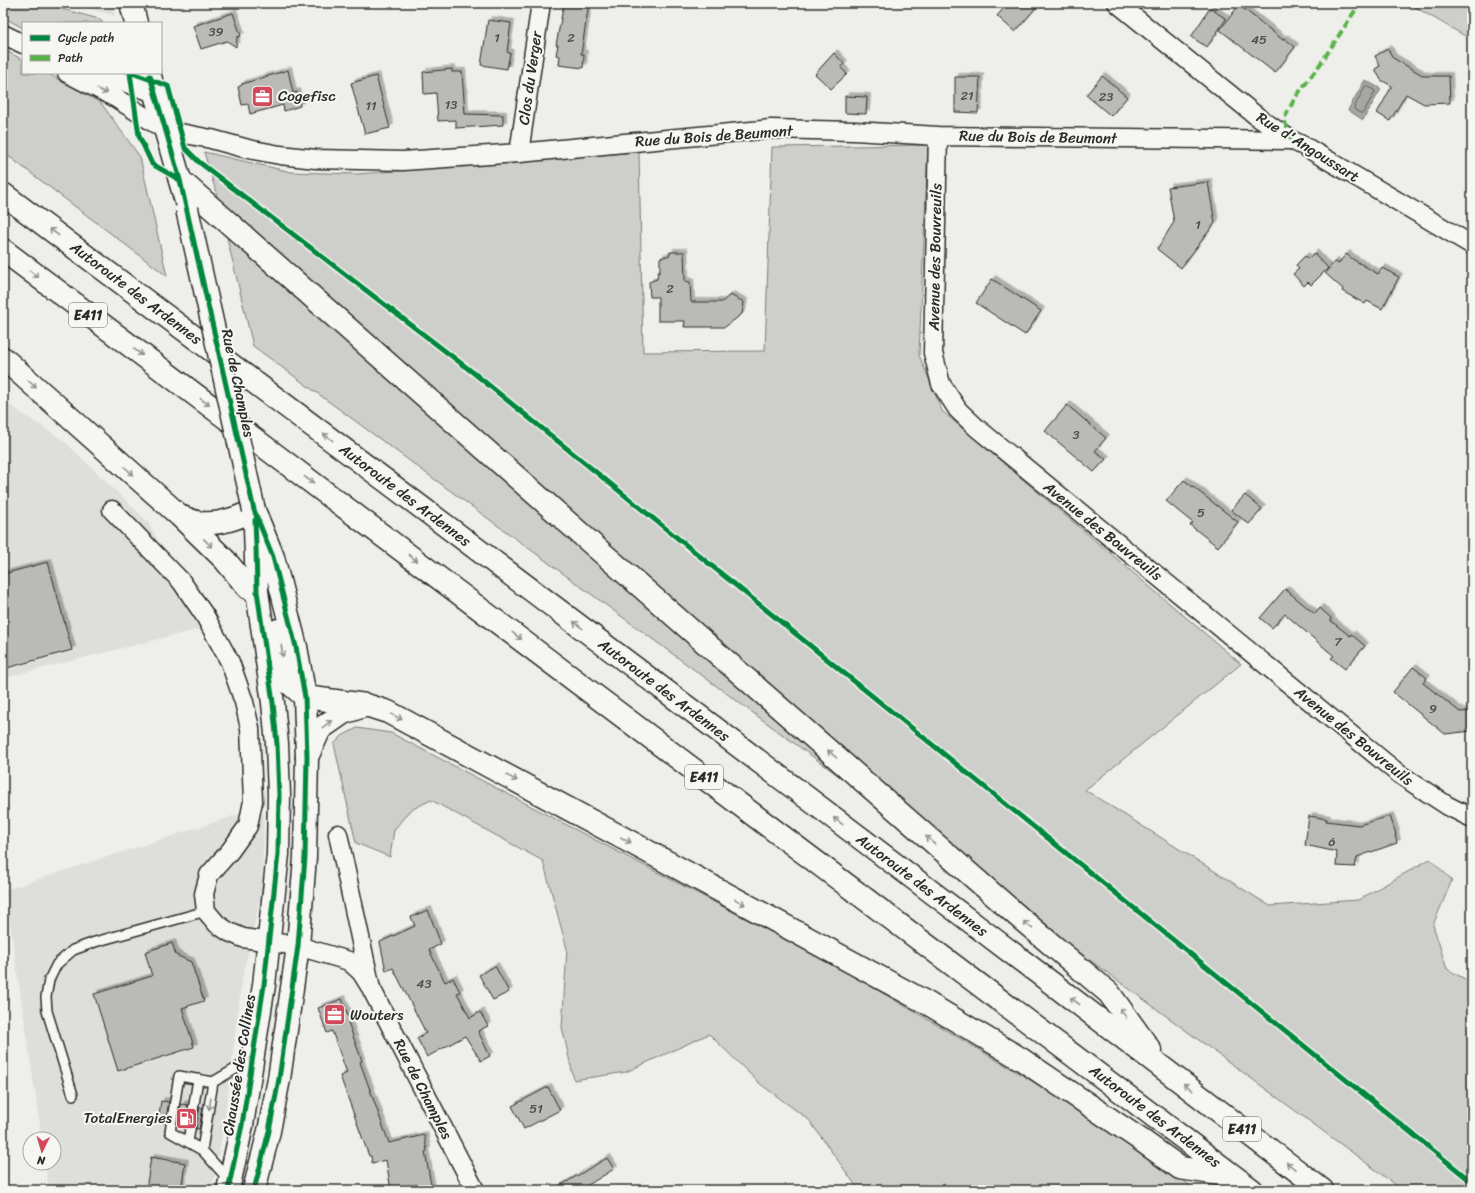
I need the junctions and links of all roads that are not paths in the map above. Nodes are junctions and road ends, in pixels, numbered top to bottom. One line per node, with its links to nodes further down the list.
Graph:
1 (541, 3): 11 (street, Clos du Verger)
2 (1117, 3): 10 (street, Rue d'Angoussart)
3 (3, 34): 4 (street)
4 (22, 44)
5 (69, 74): 8 (street, one-way to 8)
6 (103, 74): 7 (street)
7 (152, 83): 8 (main road, Rue de Champles)
8 (165, 130): 11 (street, Rue du Bois de Beumont); 12 (main road, Rue de Champles)
9 (938, 136): 10 (street, Rue du Bois de Beumont); 11 (street, Rue du Bois de Beumont); 25 (street, Avenue des Bouvreuils)
10 (1291, 140): 14 (street, Rue d'Angoussart)
11 (519, 153)
12 (180, 180): 18 (main road, Rue de Champles, bridge); 32 (main road, one-way to 12)
13 (3, 194): 32 (main road, Autoroute des Ardennes / E411, one-way to 13)
14 (1472, 245)
15 (3, 250): 38 (main road, Autoroute des Ardennes / E411, one-way to 38)
16 (3, 358): 19 (main road, one-way to 19)
17 (112, 510): 27 (street)
18 (254, 510): 19 (main road); 20 (main road, Rue de Champles)
19 (180, 516): 21 (main road, one-way to 21)
20 (265, 551): 21 (main road, Chaussée des Collines); 22 (main road)
21 (257, 592): 28 (main road, Chaussée des Collines)
22 (305, 696): 23 (main road); 24 (main road)
23 (366, 705): 24 (main road, one-way to 23); 38 (main road, one-way to 38)
24 (307, 757): 29 (main road)
25 (1472, 818)
26 (338, 834): 30 (street, Rue de Champles)
27 (206, 911): 28 (street); 35 (lane)
28 (269, 942): 29 (street, Rue de Champles); 31 (main road, Chaussée des Collines)
29 (298, 946): 30 (street, Rue de Champles); 40 (main road)
30 (371, 988): 41 (street, Rue de Champles)
31 (252, 1059): 34 (lane); 39 (main road, Chaussée des Collines)
32 (1162, 1067): 43 (main road, Autoroute des Ardennes / E411, one-way to 32)
33 (198, 1079): 34 (lane); 36 (lane); 36 (lane)
34 (214, 1082): 37 (lane, one-way to 37)
35 (73, 1095)
36 (188, 1142): 37 (lane)
37 (202, 1150): 39 (lane)
38 (1235, 1176): 42 (main road, Autoroute des Ardennes / E411)
39 (229, 1186)
40 (254, 1190)
41 (475, 1190)
42 (1252, 1190)
43 (1322, 1190)

